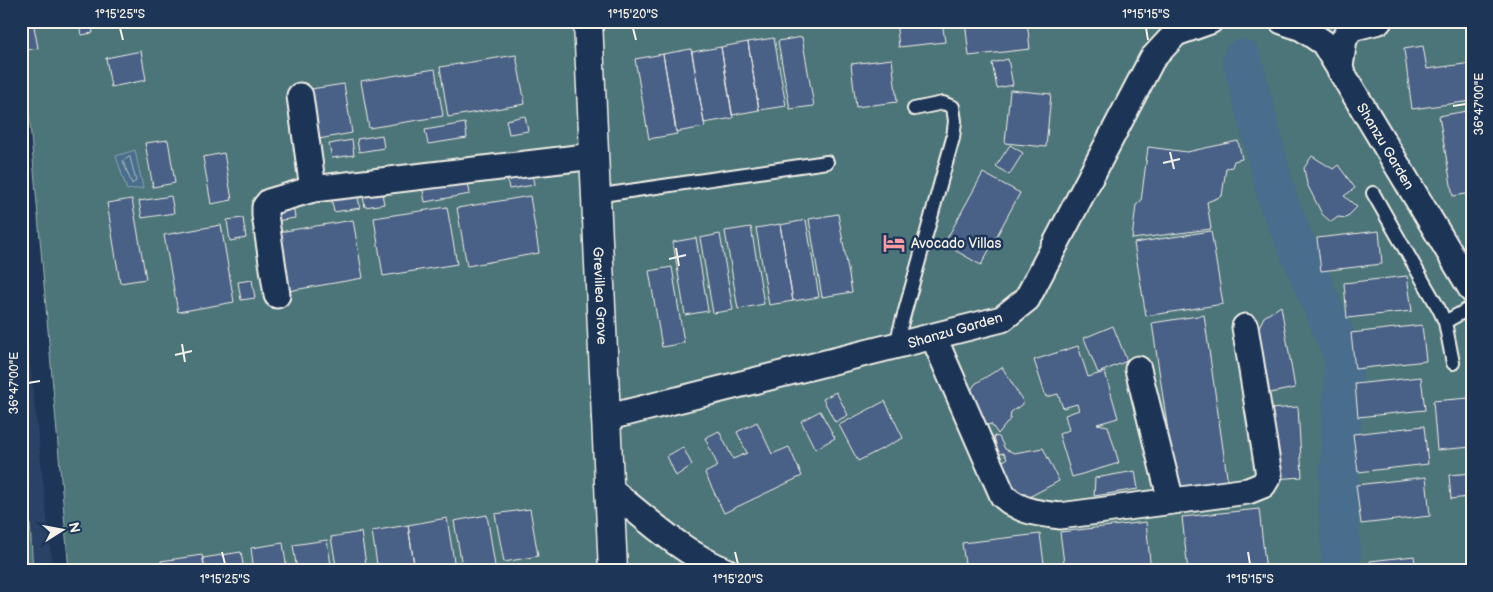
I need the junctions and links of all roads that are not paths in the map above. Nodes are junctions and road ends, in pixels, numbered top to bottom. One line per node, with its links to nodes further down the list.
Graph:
1 (588, 21): 8 (street, Grevillea Grove)
2 (1210, 21): 18 (street, Shanzu Garden)
3 (1282, 21): 5 (street, Shanzu Garden)
4 (1379, 21): 5 (street)
5 (1340, 68): 13 (street, Shanzu Garden)
6 (300, 96): 10 (street)
7 (914, 109): 19 (lane)
8 (594, 156): 10 (street); 12 (street, Grevillea Grove)
9 (828, 162): 12 (lane)
10 (313, 189): 14 (street)
11 (1373, 193): 16 (lane)
12 (595, 196): 22 (street, Grevillea Grove)
13 (1472, 290)
14 (277, 295)
15 (1472, 307): 16 (lane)
16 (1445, 322): 20 (lane)
17 (1246, 327): 24 (street)
18 (934, 338): 19 (street, Shanzu Garden); 24 (street)
19 (895, 347): 22 (street, Shanzu Garden)
20 (1453, 363)
21 (1138, 369): 24 (street)
22 (605, 418): 23 (street, Grevillea Grove)
23 (609, 489): 25 (street, Grevillea Grove); 26 (street)
24 (1171, 501)
25 (613, 571)
26 (726, 571)

